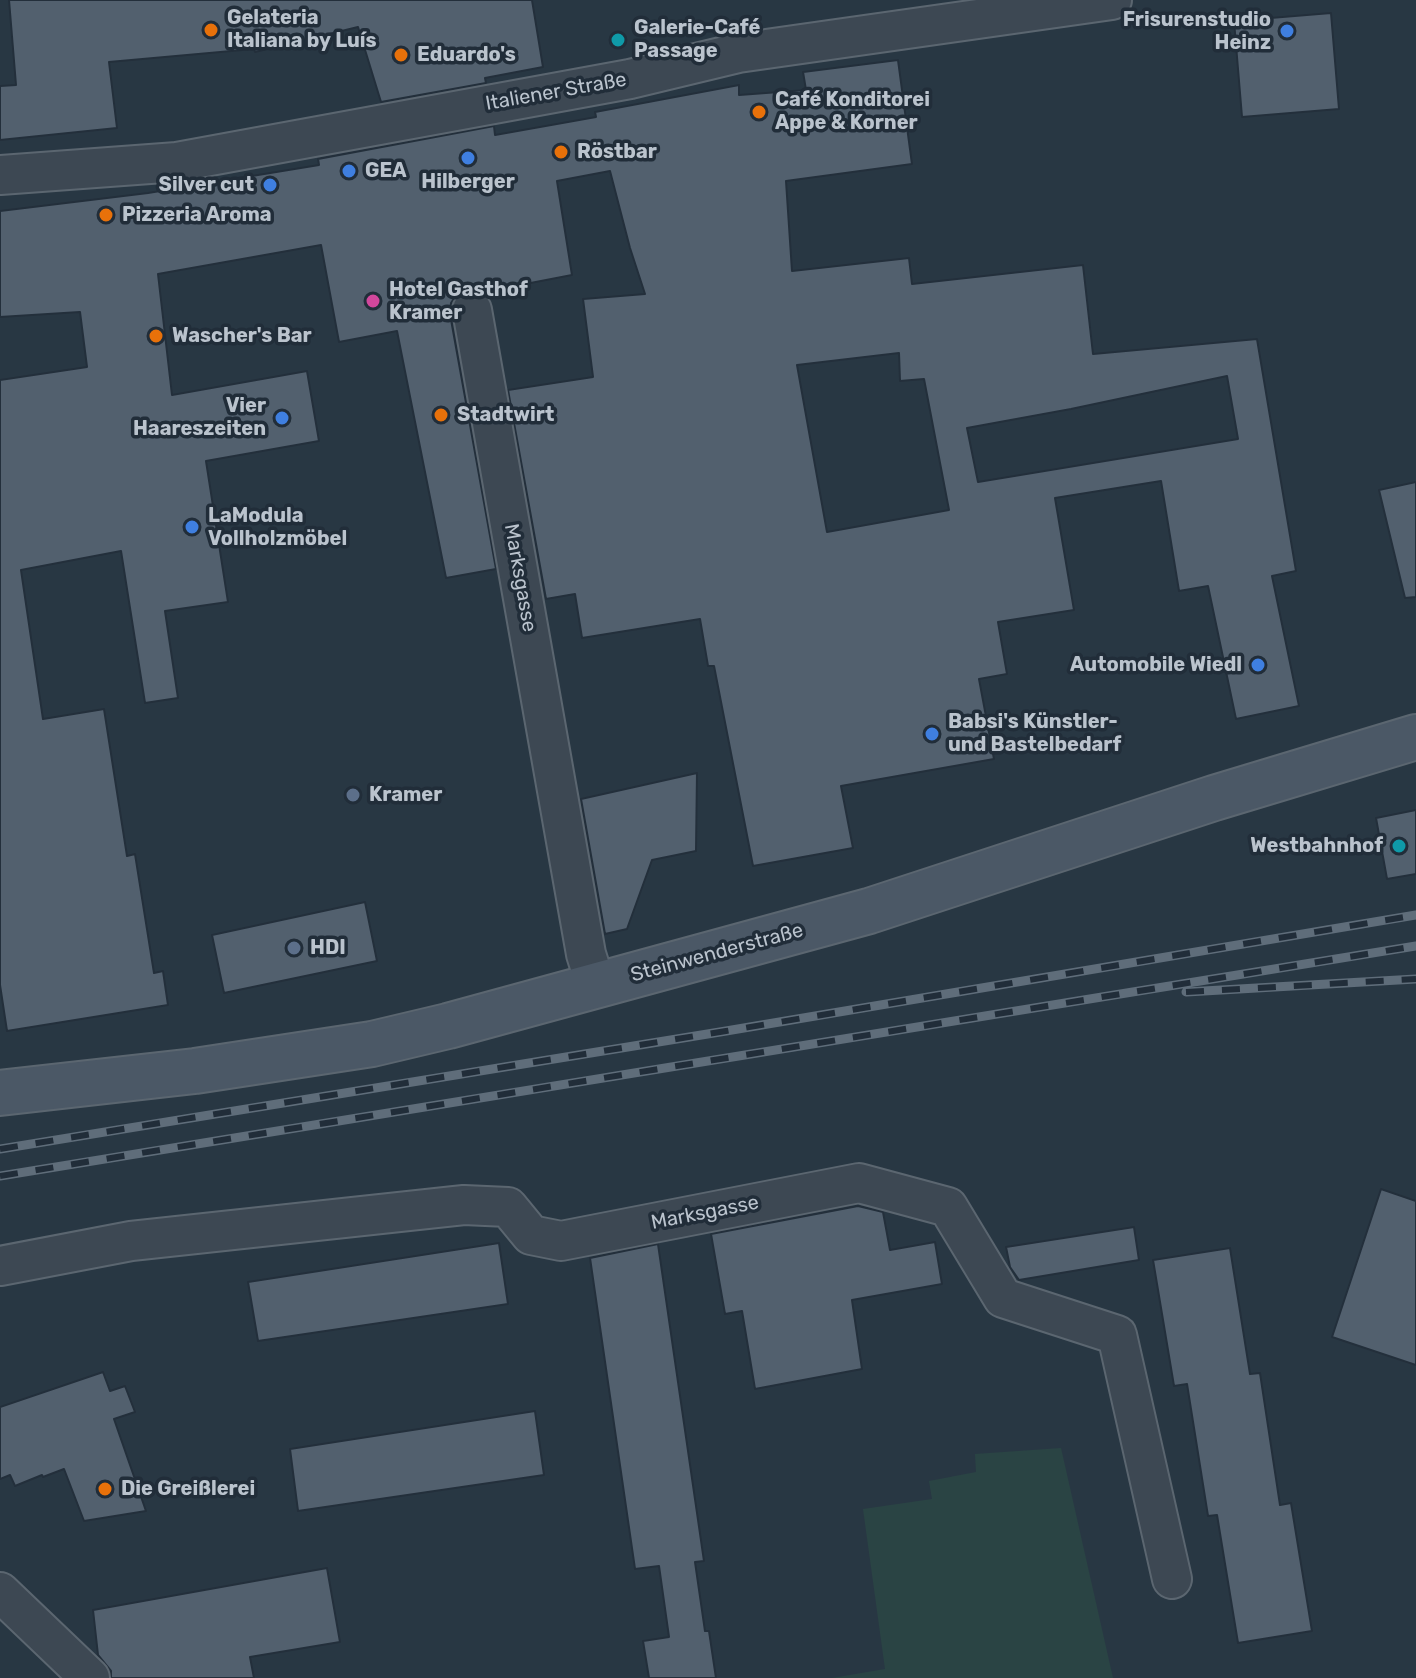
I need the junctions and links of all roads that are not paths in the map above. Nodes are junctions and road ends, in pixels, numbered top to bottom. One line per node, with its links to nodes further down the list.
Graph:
1 (1112, 0): 2 (street, Italiener Straße)
2 (0, 175)
3 (472, 310): 5 (street, Marksgasse)
4 (1416, 737): 5 (main road, Steinwenderstraße)
5 (596, 986): 6 (main road, Steinwenderstraße)
6 (0, 1093)
7 (0, 1266): 8 (street, Marksgasse)
8 (1172, 1579)
9 (0, 1592): 10 (street)
10 (90, 1678)

